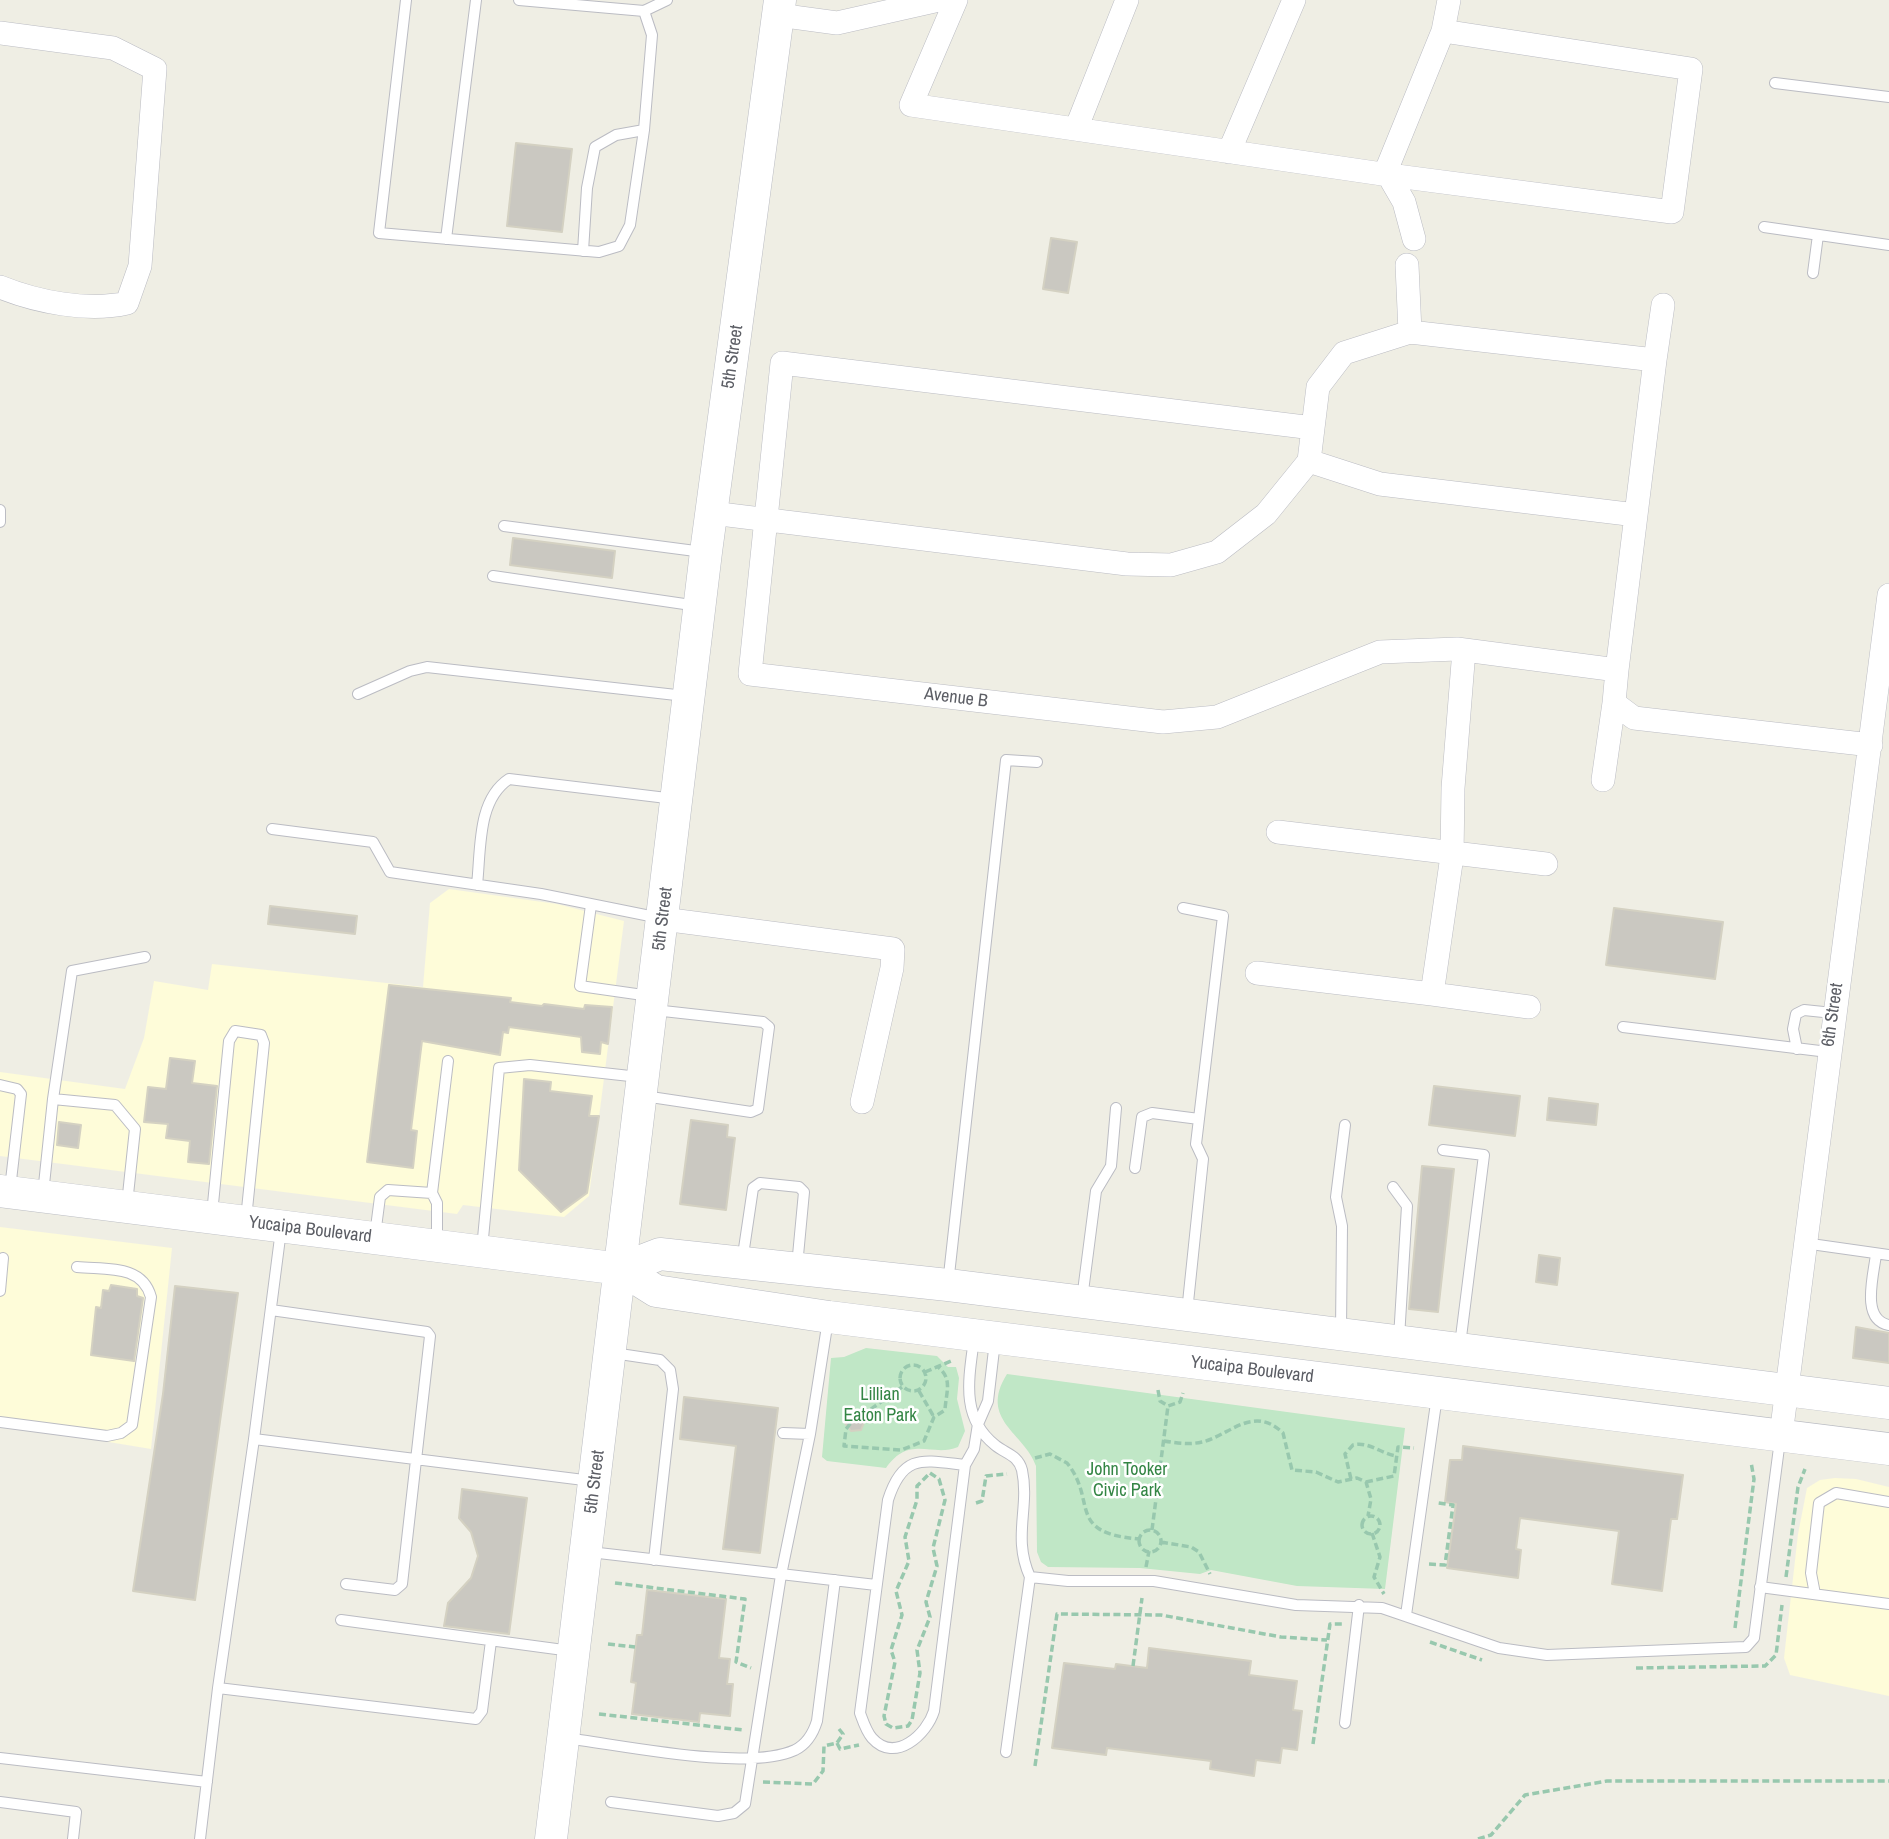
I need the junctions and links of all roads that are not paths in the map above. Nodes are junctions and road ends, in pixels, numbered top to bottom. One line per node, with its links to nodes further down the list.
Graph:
1 (406, 0): 22 (lane)
2 (477, 0): 22 (lane)
3 (519, 0): 11 (lane)
4 (667, 0): 11 (lane)
5 (939, 0): 10 (street)
6 (956, 0): 16 (street)
7 (1127, 0): 16 (street)
8 (1294, 0): 18 (street)
9 (1449, 0): 12 (street)
10 (779, 7): 35 (main road, 5th Street)
11 (644, 11): 17 (lane)
12 (1443, 31): 19 (street); 19 (street)
13 (0, 33): 28 (street)
14 (1775, 83): 15 (lane)
15 (1889, 97)
16 (1076, 129): 18 (street)
17 (644, 130): 25 (lane); 25 (lane)
18 (1229, 152): 19 (street)
19 (1389, 175): 23 (street)
20 (1764, 227): 21 (lane)
21 (1818, 235): 24 (lane); 27 (lane)
22 (446, 239): 25 (lane)
23 (1414, 239)
24 (1889, 245)
25 (583, 251)
26 (1407, 265): 30 (street)
27 (1813, 273)
28 (0, 287)
29 (1663, 305): 31 (street)
30 (1409, 332): 31 (street); 32 (street)
31 (1655, 360): 36 (street)
32 (1313, 428): 33 (street); 38 (street)
33 (1309, 461): 36 (street); 38 (street)
34 (0, 510): 37 (lane)
35 (712, 513): 38 (street); 40 (main road, 5th Street)
36 (1636, 515): 45 (street)
37 (0, 522)
38 (763, 522): 44 (street, Avenue B)
39 (503, 526): 40 (lane)
40 (706, 552): 43 (main road, 5th Street)
41 (493, 576): 43 (lane)
42 (1889, 595): 49 (street, 6th Street)
43 (700, 607): 47 (main road, 5th Street)
44 (1464, 650): 45 (street, Avenue B); 56 (street)
45 (1617, 670): 48 (street)
46 (358, 694): 47 (lane)
47 (691, 696): 53 (main road, 5th Street)
48 (1614, 703): 50 (street); 52 (street)
49 (1882, 714): 50 (street, 6th Street)
50 (1871, 745): 67 (street, 6th Street)
51 (1037, 762): 100 (lane)
52 (1603, 780)
53 (678, 799): 58 (lane); 61 (main road, 5th Street)
54 (272, 829): 58 (lane)
55 (1278, 832): 56 (street)
56 (1452, 851): 57 (street); 64 (street)
57 (1546, 864)
58 (477, 885): 59 (lane)
59 (591, 905): 61 (lane); 65 (lane)
60 (1183, 908): 77 (lane)
61 (663, 919): 65 (main road, 5th Street); 75 (street)
62 (145, 957): 74 (lane)
63 (1257, 973): 64 (street)
64 (1432, 994): 66 (street)
65 (652, 1003): 73 (main road, 5th Street); 73 (lane)
66 (1529, 1007)
67 (1833, 1013): 69 (lane); 70 (street, 6th Street)
68 (1623, 1027): 69 (lane)
69 (1797, 1049): 70 (lane)
70 (1828, 1052): 90 (street, 6th Street)
71 (448, 1061): 83 (lane)
72 (0, 1084): 82 (lane)
73 (643, 1087): 92 (lane); 98 (main road, 5th Street)
74 (53, 1099): 84 (lane); 85 (lane)
75 (862, 1102)
76 (1116, 1108): 102 (lane)
77 (1199, 1119): 80 (lane); 104 (lane)
78 (1345, 1125): 107 (lane)
79 (1443, 1150): 110 (lane)
80 (1135, 1168)
81 (1394, 1187): 109 (lane)
82 (5, 1191): 84 (main road, Yucaipa Boulevard)
83 (432, 1193): 89 (lane); 91 (lane)
84 (43, 1196): 85 (main road, Yucaipa Boulevard)
85 (127, 1207): 86 (main road, Yucaipa Boulevard)
86 (211, 1217): 87 (main road, Yucaipa Boulevard); 87 (lane)
87 (246, 1222): 88 (main road, Yucaipa Boulevard)
88 (281, 1226): 89 (main road, Yucaipa Boulevard); 103 (lane)
89 (374, 1238): 91 (main road, Yucaipa Boulevard)
90 (1804, 1243): 93 (lane); 112 (street, 6th Street)
91 (437, 1246): 92 (main road, Yucaipa Boulevard)
92 (482, 1252): 98 (main road, Yucaipa Boulevard)
93 (1876, 1254): 94 (lane); 106 (lane)
94 (1889, 1255)
95 (742, 1263): 98 (main road, Yucaipa Boulevard); 99 (main road, Yucaipa Boulevard); 99 (lane)
96 (2, 1266): 101 (lane)
97 (77, 1267): 115 (lane)
98 (621, 1269): 105 (main road, Yucaipa Boulevard); 111 (main road, 5th Street)
99 (796, 1269): 100 (main road, Yucaipa Boulevard)
100 (948, 1286): 102 (main road, Yucaipa Boulevard)
101 (0, 1291)
102 (1081, 1302): 104 (main road, Yucaipa Boulevard)
103 (271, 1310): 120 (lane); 122 (lane)
104 (1187, 1315): 107 (main road, Yucaipa Boulevard)
105 (829, 1317): 108 (main road, Yucaipa Boulevard); 118 (lane)
106 (1889, 1325)
107 (1341, 1334): 109 (main road, Yucaipa Boulevard)
108 (985, 1337): 113 (main road, Yucaipa Boulevard); 116 (lane); 116 (lane)
109 (1398, 1340): 110 (main road, Yucaipa Boulevard)
110 (1460, 1348): 112 (main road, Yucaipa Boulevard)
111 (611, 1353): 124 (main road, 5th Street); 127 (lane)
112 (1786, 1390): 114 (main road, Yucaipa Boulevard); 119 (street, 6th Street)
113 (1437, 1393): 119 (main road, Yucaipa Boulevard); 137 (lane)
114 (1889, 1403)
115 (0, 1422)
116 (978, 1424): 123 (lane); 129 (lane)
117 (783, 1433): 118 (lane)
118 (810, 1434): 128 (lane)
119 (1781, 1435): 121 (main road, Yucaipa Boulevard); 133 (lane)
120 (254, 1439): 122 (lane); 141 (lane)
121 (1889, 1449)
122 (416, 1461): 124 (lane); 131 (lane)
123 (965, 1465): 132 (lane); 132 (lane)
124 (595, 1482): 126 (main road, 5th Street)
125 (1889, 1502): 134 (lane)
126 (586, 1552): 127 (lane); 140 (main road, 5th Street)
127 (654, 1560): 128 (lane)
128 (781, 1575): 130 (lane); 146 (lane)
129 (1030, 1577): 136 (lane); 144 (lane)
130 (835, 1580): 132 (lane); 146 (lane)
131 (346, 1584)
132 (876, 1585)
133 (1760, 1587): 134 (lane); 137 (lane)
134 (1815, 1594): 135 (lane)
135 (1889, 1604)
136 (1359, 1605): 137 (lane); 142 (lane)
137 (1406, 1615)
138 (341, 1620): 139 (lane)
139 (491, 1640): 140 (lane); 141 (lane)
140 (573, 1651): 143 (main road, 5th Street)
141 (218, 1688): 147 (lane)
142 (1345, 1723)
143 (563, 1738): 146 (lane); 152 (main road, 5th Street)
144 (1006, 1752)
145 (0, 1758): 147 (lane)
146 (754, 1759): 149 (lane)
147 (207, 1782): 151 (lane)
148 (0, 1802): 150 (lane)
149 (611, 1802)
150 (73, 1839)
151 (200, 1839)
152 (551, 1839)

